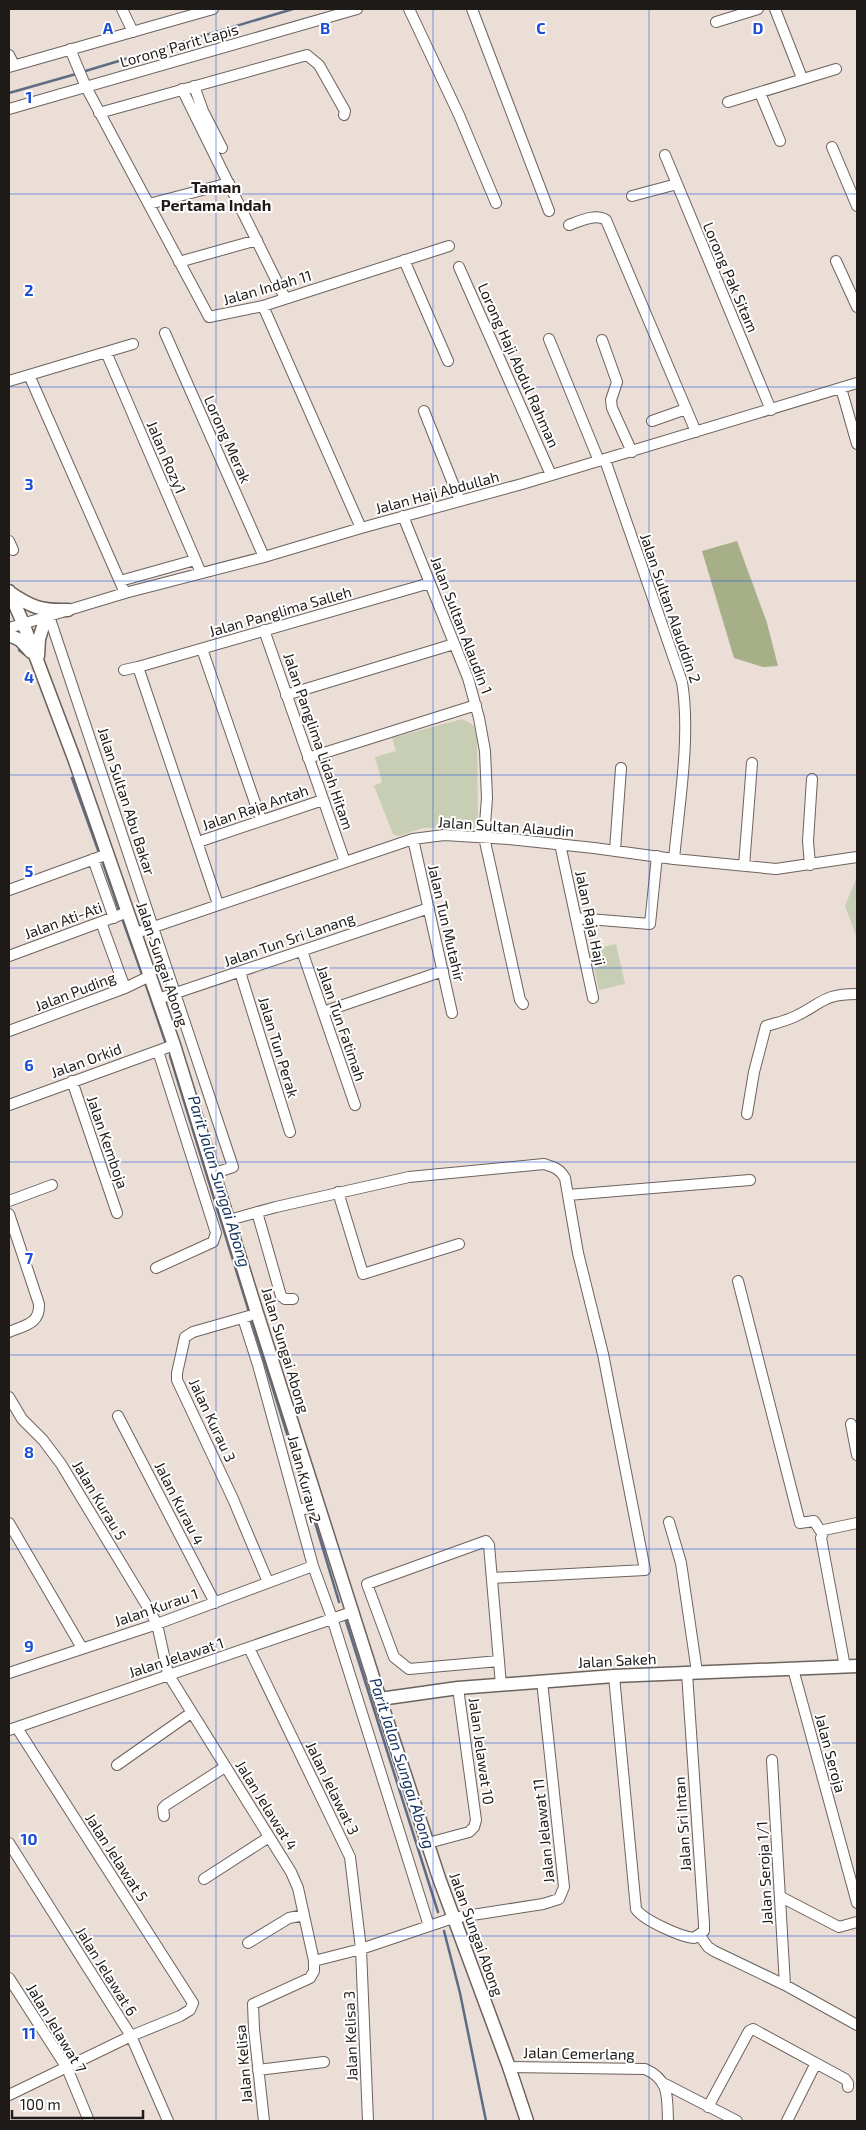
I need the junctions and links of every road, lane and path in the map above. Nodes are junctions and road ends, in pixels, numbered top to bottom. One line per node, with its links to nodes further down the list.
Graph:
1 (122, 9): 10 (street)
2 (213, 9): 8 (street)
3 (357, 9): 16 (street, Lorong Parit Lapis)
4 (409, 9): 31 (street)
5 (472, 9): 34 (street)
6 (758, 9): 9 (street)
7 (775, 9): 15 (street)
8 (190, 12): 10 (street)
9 (716, 22)
10 (133, 32): 11 (street)
11 (70, 49): 13 (street); 16 (street, Jalan Indah 11)
12 (9, 55): 13 (street)
13 (11, 66)
14 (836, 69): 15 (street)
15 (802, 78): 19 (street)
16 (84, 83): 21 (street, Lorong Parit Lapis); 22 (street, Jalan Indah 11)
17 (194, 86): 18 (street); 23 (street); 26 (street)
18 (182, 89): 22 (street); 28 (street)
19 (760, 93): 20 (street); 24 (street)
20 (728, 102)
21 (9, 110)
22 (100, 113): 32 (street, Jalan Indah 11)
23 (344, 115)
24 (780, 141)
25 (832, 147): 33 (street)
26 (222, 148)
27 (665, 155): 29 (street, Lorong Pak Sitam)
28 (229, 183): 32 (street); 36 (street)
29 (677, 184): 30 (street); 56 (street, Lorong Pak Sitam)
30 (632, 196)
31 (496, 203)
32 (149, 204): 40 (street, Jalan Indah 11)
33 (857, 206)
34 (549, 211)
35 (569, 224): 55 (street)
36 (257, 240): 40 (street); 42 (street)
37 (449, 246): 38 (street, Jalan Indah 11)
38 (404, 260): 42 (street, Jalan Indah 11); 50 (street)
39 (836, 261): 44 (street)
40 (179, 262): 43 (street, Jalan Indah 11)
41 (459, 267): 63 (street, Lorong Haji Abdul Rahman)
42 (286, 298): 43 (street, Jalan Indah 11)
43 (263, 306): 66 (street)
44 (857, 307)
45 (164, 334): 67 (street, Lorong Merak)
46 (549, 339): 62 (street, Jalan Sultan Alauddin 2)
47 (602, 340): 61 (street)
48 (133, 344): 49 (street)
49 (106, 352): 51 (street); 68 (street, Jalan Rozy1)
50 (448, 361)
51 (29, 375): 52 (street); 70 (street)
52 (9, 381)
53 (857, 383): 54 (street, Jalan Haji Abdullah)
54 (841, 388): 56 (street, Jalan Haji Abdullah); 60 (street)
55 (686, 409): 58 (street); 59 (street)
56 (771, 410): 59 (street, Jalan Haji Abdullah)
57 (424, 411): 64 (street)
58 (652, 421)
59 (696, 432): 61 (street, Jalan Haji Abdullah)
60 (857, 444)
61 (632, 452): 62 (street, Jalan Haji Abdullah)
62 (602, 460): 63 (street, Jalan Haji Abdullah); 102 (street, Jalan Sultan Alauddin 2)
63 (551, 475): 64 (street, Jalan Haji Abdullah)
64 (460, 501): 65 (street, Jalan Haji Abdullah)
65 (403, 516): 66 (street, Jalan Haji Abdullah); 71 (street, Jalan Sultan Alaudin 1)
66 (361, 528): 67 (street, Jalan Haji Abdullah)
67 (264, 557): 69 (street, Jalan Haji Abdullah)
68 (195, 560): 69 (street, Jalan Rozy1); 70 (street)
69 (201, 573): 73 (street, Jalan Haji Abdullah)
70 (120, 581): 73 (street)
71 (430, 584): 78 (street, Jalan Panglima Salleh); 80 (street, Jalan Sultan Alaudin 1)
72 (9, 592): 74 (street); 76 (street, Jalan Sungai Abong)
73 (125, 593): 74 (street, Jalan Haji Abdullah)
74 (68, 610): 75 (street, Jalan Haji Abdullah)
75 (48, 616): 76 (street, Jalan Haji Abdullah); 82 (street); 113 (street, Jalan Sultan Abu Bakar)
76 (23, 623): 77 (street, Jalan Haji Abdullah); 82 (street, Jalan Sungai Abong)
77 (9, 628)
78 (264, 630): 81 (street, Jalan Panglima Salleh); 85 (street, Jalan Panglima Lidah Hitam)
79 (9, 635): 82 (street)
80 (454, 644): 85 (street); 86 (street, Jalan Sultan Alaudin 1)
81 (202, 649): 83 (street, Jalan Panglima Salleh); 92 (street)
82 (38, 663): 98 (street, Jalan Sungai Abong)
83 (138, 668): 84 (street, Jalan Panglima Salleh); 95 (street)
84 (124, 670)
85 (286, 695): 87 (street, Jalan Panglima Lidah Hitam)
86 (476, 705): 87 (street); 93 (street, Jalan Sultan Alaudin 1)
87 (308, 758): 91 (street, Jalan Panglima Lidah Hitam)
88 (752, 763): 105 (street)
89 (621, 768): 97 (street)
90 (812, 780): 104 (street)
91 (323, 800): 92 (street, Jalan Raja Antah); 103 (street, Jalan Panglima Lidah Hitam)
92 (261, 820): 95 (street, Jalan Raja Antah)
93 (484, 837): 94 (street, Jalan Sultan Alaudin); 96 (street, Jalan Sultan Alaudin); 125 (street, Jalan Sultan Alaudin 1)
94 (413, 839): 103 (street, Jalan Sultan Alaudin); 108 (street, Jalan Tun Mutahir)
95 (198, 842): 107 (street)
96 (560, 844): 97 (street, Jalan Sultan Alaudin); 111 (street, Jalan Raja Haji)
97 (615, 850): 99 (street, Jalan Sultan Alaudin)
98 (108, 854): 101 (street); 109 (street, Jalan Sungai Abong)
99 (657, 856): 102 (street, Jalan Sultan Alaudin); 111 (street)
100 (857, 857): 104 (street, Jalan Sultan Alaudin)
101 (93, 859): 106 (street); 110 (street)
102 (674, 859): 105 (street, Jalan Sultan Alaudin)
103 (345, 862): 107 (street, Jalan Sultan Alaudin)
104 (810, 865): 105 (street, Jalan Sultan Alaudin)
105 (744, 866)
106 (9, 890)
107 (218, 904): 113 (street, Jalan Sultan Alaudin)
108 (429, 908): 115 (street, Jalan Tun Sri Lanang); 117 (street, Jalan Tun Mutahir)
109 (128, 912): 110 (street, Jalan Ati-Ati); 114 (street, Jalan Sungai Abong)
110 (114, 918): 112 (street, Jalan Ati-Ati)
111 (576, 918): 123 (street, Jalan Raja Haji)
112 (101, 922): 116 (street, Jalan Ati-Ati); 120 (street)
113 (153, 927): 114 (street, Jalan Sultan Alaudin); 121 (street, Jalan Sultan Abu Bakar)
114 (136, 933): 119 (street, Jalan Sungai Abong)
115 (302, 951): 118 (street, Jalan Tun Sri Lanang); 126 (street, Jalan Tun Fatimah)
116 (9, 956)
117 (443, 971): 126 (street); 127 (street, Jalan Tun Mutahir)
118 (240, 972): 121 (street, Jalan Tun Sri Lanang); 135 (street, Jalan Tun Perak)
119 (150, 976): 120 (street, Jalan Puding); 124 (street, Jalan Sungai Abong)
120 (125, 988): 128 (street, Jalan Puding)
121 (175, 993): 124 (street, Jalan Tun Sri Lanang); 136 (street, Jalan Sultan Abu Bakar)
122 (857, 994): 134 (street)
123 (593, 998)
124 (158, 999): 129 (street, Jalan Sungai Abong)
125 (523, 1004)
126 (323, 1012): 133 (street, Jalan Tun Fatimah)
127 (452, 1013)
128 (9, 1032)
129 (174, 1045): 130 (street, Jalan Orkid); 136 (street, Jalan Sungai Abong)
130 (158, 1051): 131 (street, Jalan Orkid); 147 (street)
131 (72, 1081): 132 (street, Jalan Orkid); 143 (street, Jalan Kemboja)
132 (9, 1105)
133 (354, 1105)
134 (747, 1114)
135 (290, 1132)
136 (215, 1173): 145 (street, Jalan Sungai Abong)
137 (750, 1180): 140 (street)
138 (52, 1185): 141 (street)
139 (338, 1192): 140 (street); 142 (street); 146 (street)
140 (568, 1195): 166 (street)
141 (9, 1201)
142 (256, 1212): 145 (street); 149 (street)
143 (117, 1213)
144 (9, 1214): 152 (street)
145 (229, 1220): 150 (street, Jalan Sungai Abong)
146 (458, 1244)
147 (156, 1268)
148 (738, 1281): 164 (street)
149 (293, 1299)
150 (257, 1313): 151 (street, Jalan Kurau 3); 153 (street, Jalan Sungai Abong)
151 (243, 1318): 153 (street); 167 (street, Jalan Kurau 3)
152 (9, 1332)
153 (265, 1363): 155 (street, Jalan Sungai Abong)
154 (9, 1397): 171 (street, Jalan Kurau 5)
155 (278, 1406): 159 (street, Jalan Sungai Abong); 159 (street, Jalan Kurau 2)
156 (118, 1416): 168 (street, Jalan Kurau 4)
157 (851, 1424): 158 (street)
158 (857, 1455)
159 (294, 1462): 160 (street, Jalan Sungai Abong); 160 (street, Jalan Kurau 2)
160 (308, 1508): 165 (street, Jalan Kurau 2); 169 (street, Jalan Sungai Abong)
161 (669, 1522): 178 (street, Jalan Sri Intan)
162 (9, 1523): 172 (street)
163 (857, 1523): 164 (street)
164 (822, 1533): 175 (street)
165 (313, 1566): 167 (street, Jalan Kurau 1); 170 (street, Jalan Kurau 2)
166 (492, 1578): 174 (street); 174 (street)
167 (268, 1582): 168 (street, Jalan Kurau 1)
168 (215, 1603): 171 (street, Jalan Kurau 1)
169 (352, 1612): 170 (street, Jalan Jelawat 1); 184 (street, Jalan Sungai Abong)
170 (332, 1618): 173 (street, Jalan Jelawat 1); 200 (street, Jalan Kurau 2)
171 (157, 1624): 172 (street, Jalan Kurau 1); 179 (street, Jalan Kurau 5)
172 (82, 1648): 177 (street, Jalan Kurau 1)
173 (249, 1648): 179 (street, Jalan Jelawat 1); 203 (street, Jalan Jelawat 3)
174 (499, 1661): 182 (street)
175 (851, 1666): 176 (street, Jalan Sakeh)
176 (793, 1669): 178 (street, Jalan Sakeh); 196 (street, Jalan Seroja)
177 (9, 1673)
178 (692, 1673): 180 (street, Jalan Sakeh); 201 (street, Jalan Sri Intan)
179 (168, 1674): 185 (street, Jalan Jelawat 4); 186 (street, Jalan Jelawat 1)
180 (614, 1676): 181 (street, Jalan Sakeh); 201 (street)
181 (542, 1682): 182 (street, Jalan Sakeh); 198 (street, Jalan Jelawat 11)
182 (500, 1685): 183 (street, Jalan Sakeh)
183 (458, 1688): 184 (street, Jalan Sakeh); 193 (street, Jalan Jelawat 10)
184 (380, 1699): 193 (street, Jalan Sungai Abong)
185 (191, 1713): 188 (street); 189 (street, Jalan Jelawat 4)
186 (13, 1729): 208 (street, Jalan Jelawat 5)
187 (772, 1760): 195 (street, Jalan Seroja 1/1)
188 (117, 1764)
189 (226, 1767): 190 (street); 191 (street, Jalan Jelawat 4)
190 (164, 1816)
191 (269, 1837): 194 (street); 197 (street, Jalan Jelawat 4)
192 (9, 1843): 208 (street, Jalan Jelawat 6)
193 (428, 1843): 198 (street, Jalan Sungai Abong)
194 (204, 1880)
195 (780, 1897): 199 (street); 206 (street, Jalan Seroja 1/1)
196 (857, 1903)
197 (304, 1915): 202 (street); 204 (street, Jalan Jelawat 4)
198 (453, 1918): 200 (street); 211 (street, Jalan Sungai Abong)
199 (857, 1922)
200 (432, 1925): 203 (street)
201 (700, 1936): 206 (street)
202 (248, 1943)
203 (361, 1949): 204 (street); 221 (street, Jalan Kelisa 3)
204 (314, 1961): 213 (street, Jalan Kelisa)
205 (9, 1978): 212 (street, Jalan Jelawat 7)
206 (785, 1985): 207 (street)
207 (857, 2025)
208 (131, 2036): 212 (street); 219 (street, Jalan Jelawat 6)
209 (324, 2062): 213 (street)
210 (816, 2063): 215 (street); 217 (street); 225 (street)
211 (509, 2067): 214 (street, Jalan Cemerlang); 222 (street, Jalan Sungai Abong)
212 (67, 2068): 216 (street); 218 (street, Jalan Jelawat 7)
213 (258, 2070): 220 (street, Jalan Kelisa)
214 (665, 2084): 217 (street, Jalan Cemerlang); 223 (street)
215 (848, 2087)
216 (9, 2095)
217 (708, 2106): 224 (street, Jalan Cemerlang)
218 (89, 2121)
219 (168, 2121)
220 (264, 2121)
221 (368, 2121)
222 (527, 2121)
223 (668, 2121)
224 (737, 2121)
225 (788, 2121)

